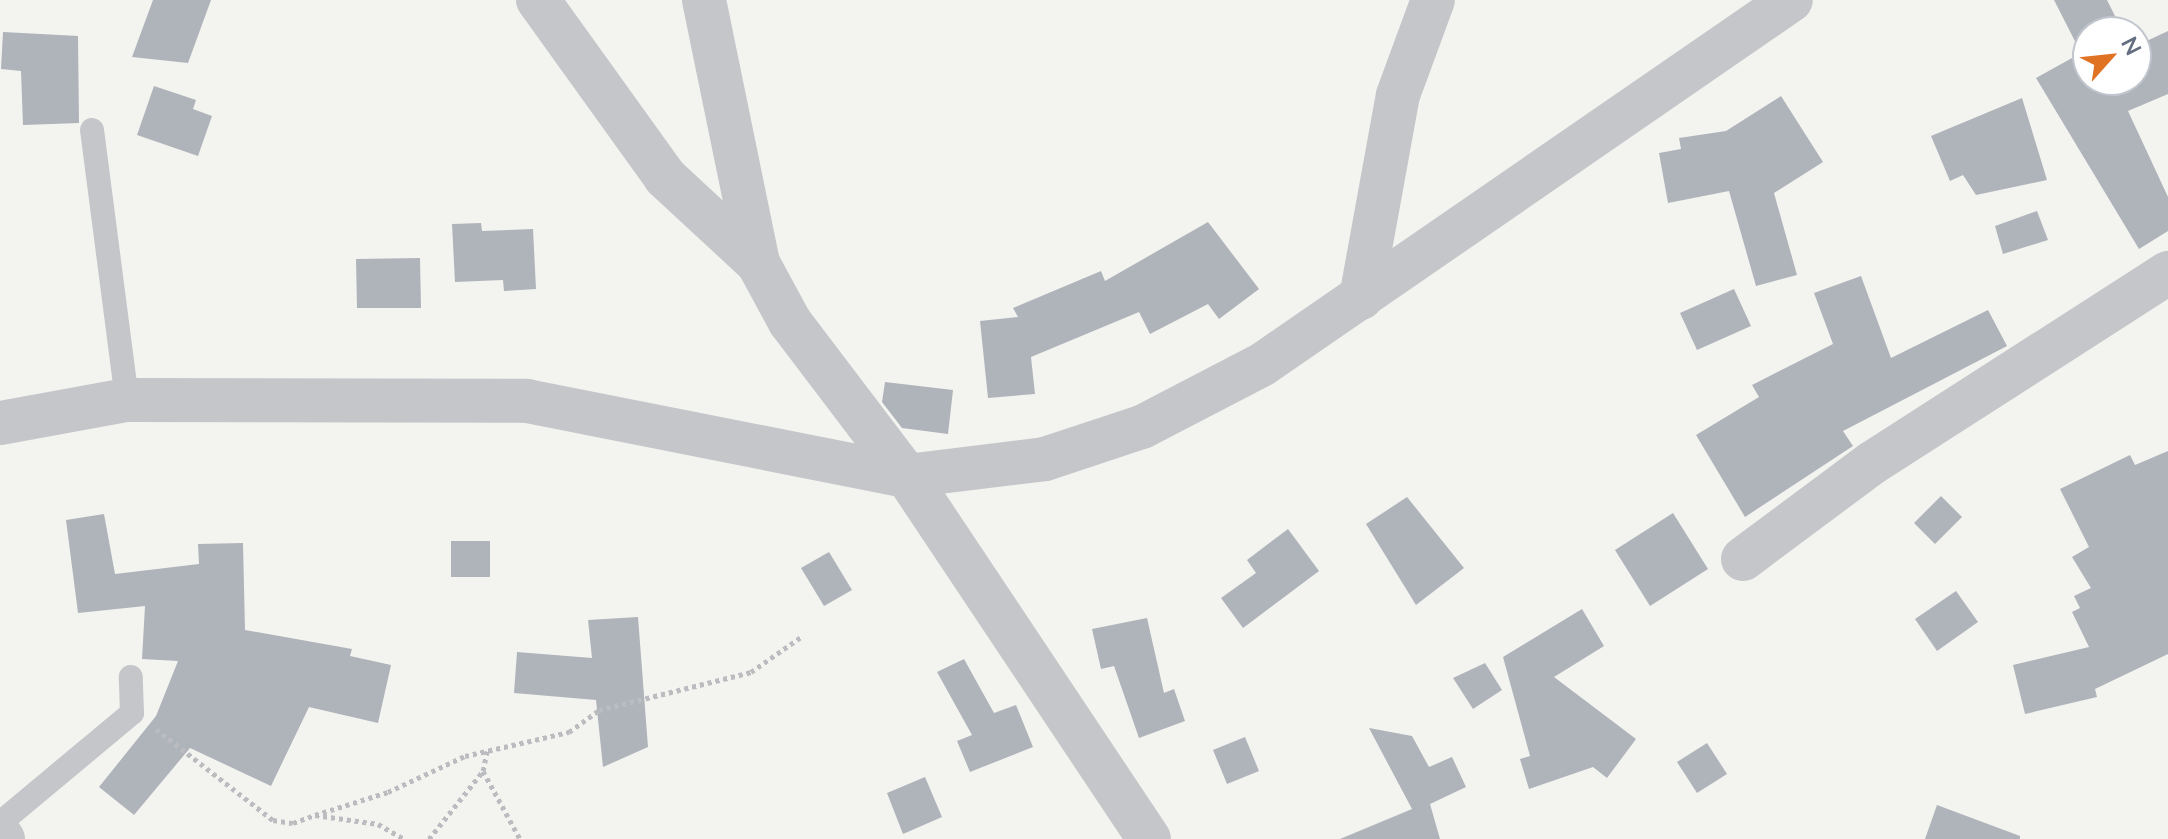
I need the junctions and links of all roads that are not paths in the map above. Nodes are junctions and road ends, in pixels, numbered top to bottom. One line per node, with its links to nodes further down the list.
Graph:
1 (538, 0): 6 (street)
2 (704, 0): 6 (street)
3 (1433, 0): 8 (street)
4 (1791, 0): 8 (street)
5 (92, 130): 9 (lane)
6 (758, 263): 11 (street)
7 (2168, 273): 12 (street)
8 (1361, 298): 11 (street)
9 (127, 400): 10 (street); 11 (street)
10 (0, 423)
11 (907, 476): 15 (street)
12 (1743, 559)
13 (131, 677): 14 (lane)
14 (0, 823)
15 (1149, 839)

